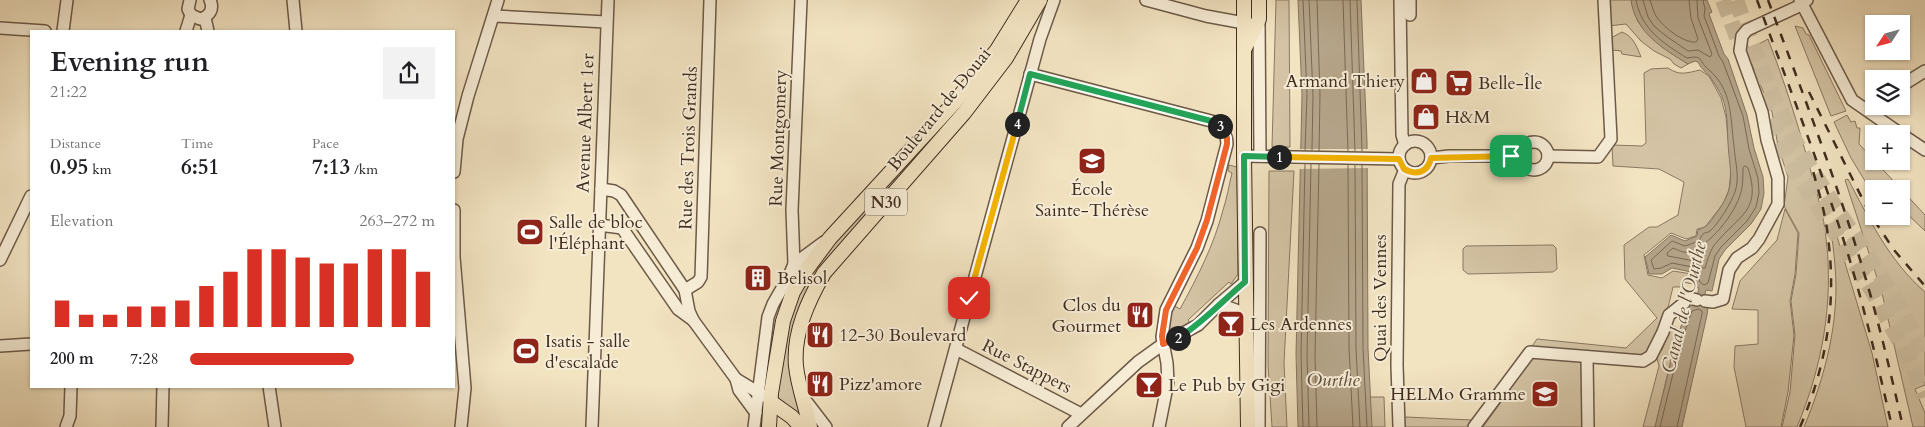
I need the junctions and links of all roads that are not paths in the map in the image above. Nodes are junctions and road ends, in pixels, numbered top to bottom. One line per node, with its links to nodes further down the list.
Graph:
1 (67, 0): 28 (street)
2 (190, 0): 19 (street)
3 (210, 0): 22 (street)
4 (293, 0): 31 (street)
5 (498, 0): 21 (street)
6 (608, 0): 24 (street, Avenue Albert 1er)
7 (710, 0): 57 (street, Rue des Trois Grands)
8 (801, 0): 54 (street, Rue Montgomery)
9 (1028, 0): 54 (main road, Boulevard de Douai / N30)
10 (1040, 0): 71 (main road, Boulevard de Douai / N30)
11 (1054, 0): 34 (street)
12 (1146, 0): 25 (street)
13 (1244, 0): 25 (main road)
14 (1259, 0): 23 (main road)
15 (1400, 0): 40 (street)
16 (1410, 0): 20 (street)
17 (1604, 0): 45 (street)
18 (1803, 1): 36 (street); 65 (street)
19 (191, 15): 22 (street); 29 (street)
20 (1410, 15)
21 (494, 16): 24 (street); 47 (street)
22 (205, 18): 30 (street)
23 (1259, 19): 32 (main road); 43 (street)
24 (606, 22): 49 (street, Avenue Albert 1er)
25 (1244, 23): 32 (main road)
26 (0, 28): 27 (street)
27 (30, 30)
28 (63, 30)
29 (186, 30)
30 (208, 30)
31 (296, 30)
32 (1243, 50): 42 (main road)
33 (1925, 71): 35 (street)
34 (1030, 74): 62 (street); 64 (street)
35 (1910, 80)
36 (1865, 105)
37 (1879, 115): 38 (street)
38 (1891, 125)
39 (1910, 140): 41 (street)
40 (1405, 145): 46 (street); 48 (street, Quai des Vennes)
41 (1925, 150)
42 (1244, 156): 43 (street); 56 (main road)
43 (1260, 156): 48 (street)
44 (1519, 156): 45 (street); 45 (street); 46 (street)
45 (1548, 156)
46 (1431, 158): 48 (street)
47 (455, 161)
48 (1402, 164): 89 (street, Quai des Vennes)
49 (601, 189): 51 (street, Avenue Albert 1er); 57 (street)
50 (30, 198): 53 (street)
51 (599, 225): 60 (street); 80 (street, Avenue Albert 1er)
52 (1260, 233): 88 (street)
53 (0, 260)
54 (799, 268): 70 (street, Boulevard de Douai); 72 (main road, Boulevard de Douai / N30)
55 (455, 270): 79 (street)
56 (1245, 282): 58 (street); 59 (main road)
57 (685, 290): 60 (street)
58 (1219, 304): 59 (street); 62 (street)
59 (1246, 317): 87 (main road)
60 (693, 320): 66 (street)
61 (30, 344): 63 (street)
62 (1163, 344): 74 (street); 86 (street)
63 (0, 346)
64 (956, 349): 74 (street, Rue Stappers); 84 (street)
65 (1587, 357): 90 (street); 91 (street)
66 (736, 379): 70 (street); 73 (street)
67 (71, 388): 76 (street)
68 (163, 388): 77 (street)
69 (269, 388): 78 (street)
70 (759, 392): 72 (street); 73 (street, Boulevard de Douai)
71 (803, 396): 75 (main road, Boulevard de Douai / N30); 83 (street, Boulevard de Douai)
72 (771, 402): 75 (main road); 82 (main road, Boulevard de Douai / N30)
73 (756, 413): 81 (street, Boulevard de Douai)
74 (1081, 414): 85 (street)
75 (803, 426): 82 (main road)
76 (66, 427)
77 (162, 427)
78 (275, 427)
79 (461, 427)
80 (592, 427)
81 (754, 427)
82 (770, 427)
83 (826, 427)
84 (934, 427)
85 (1068, 427)
86 (1159, 427)
87 (1248, 427)
88 (1259, 427)
89 (1399, 427)
90 (1474, 427)
91 (1588, 427)

